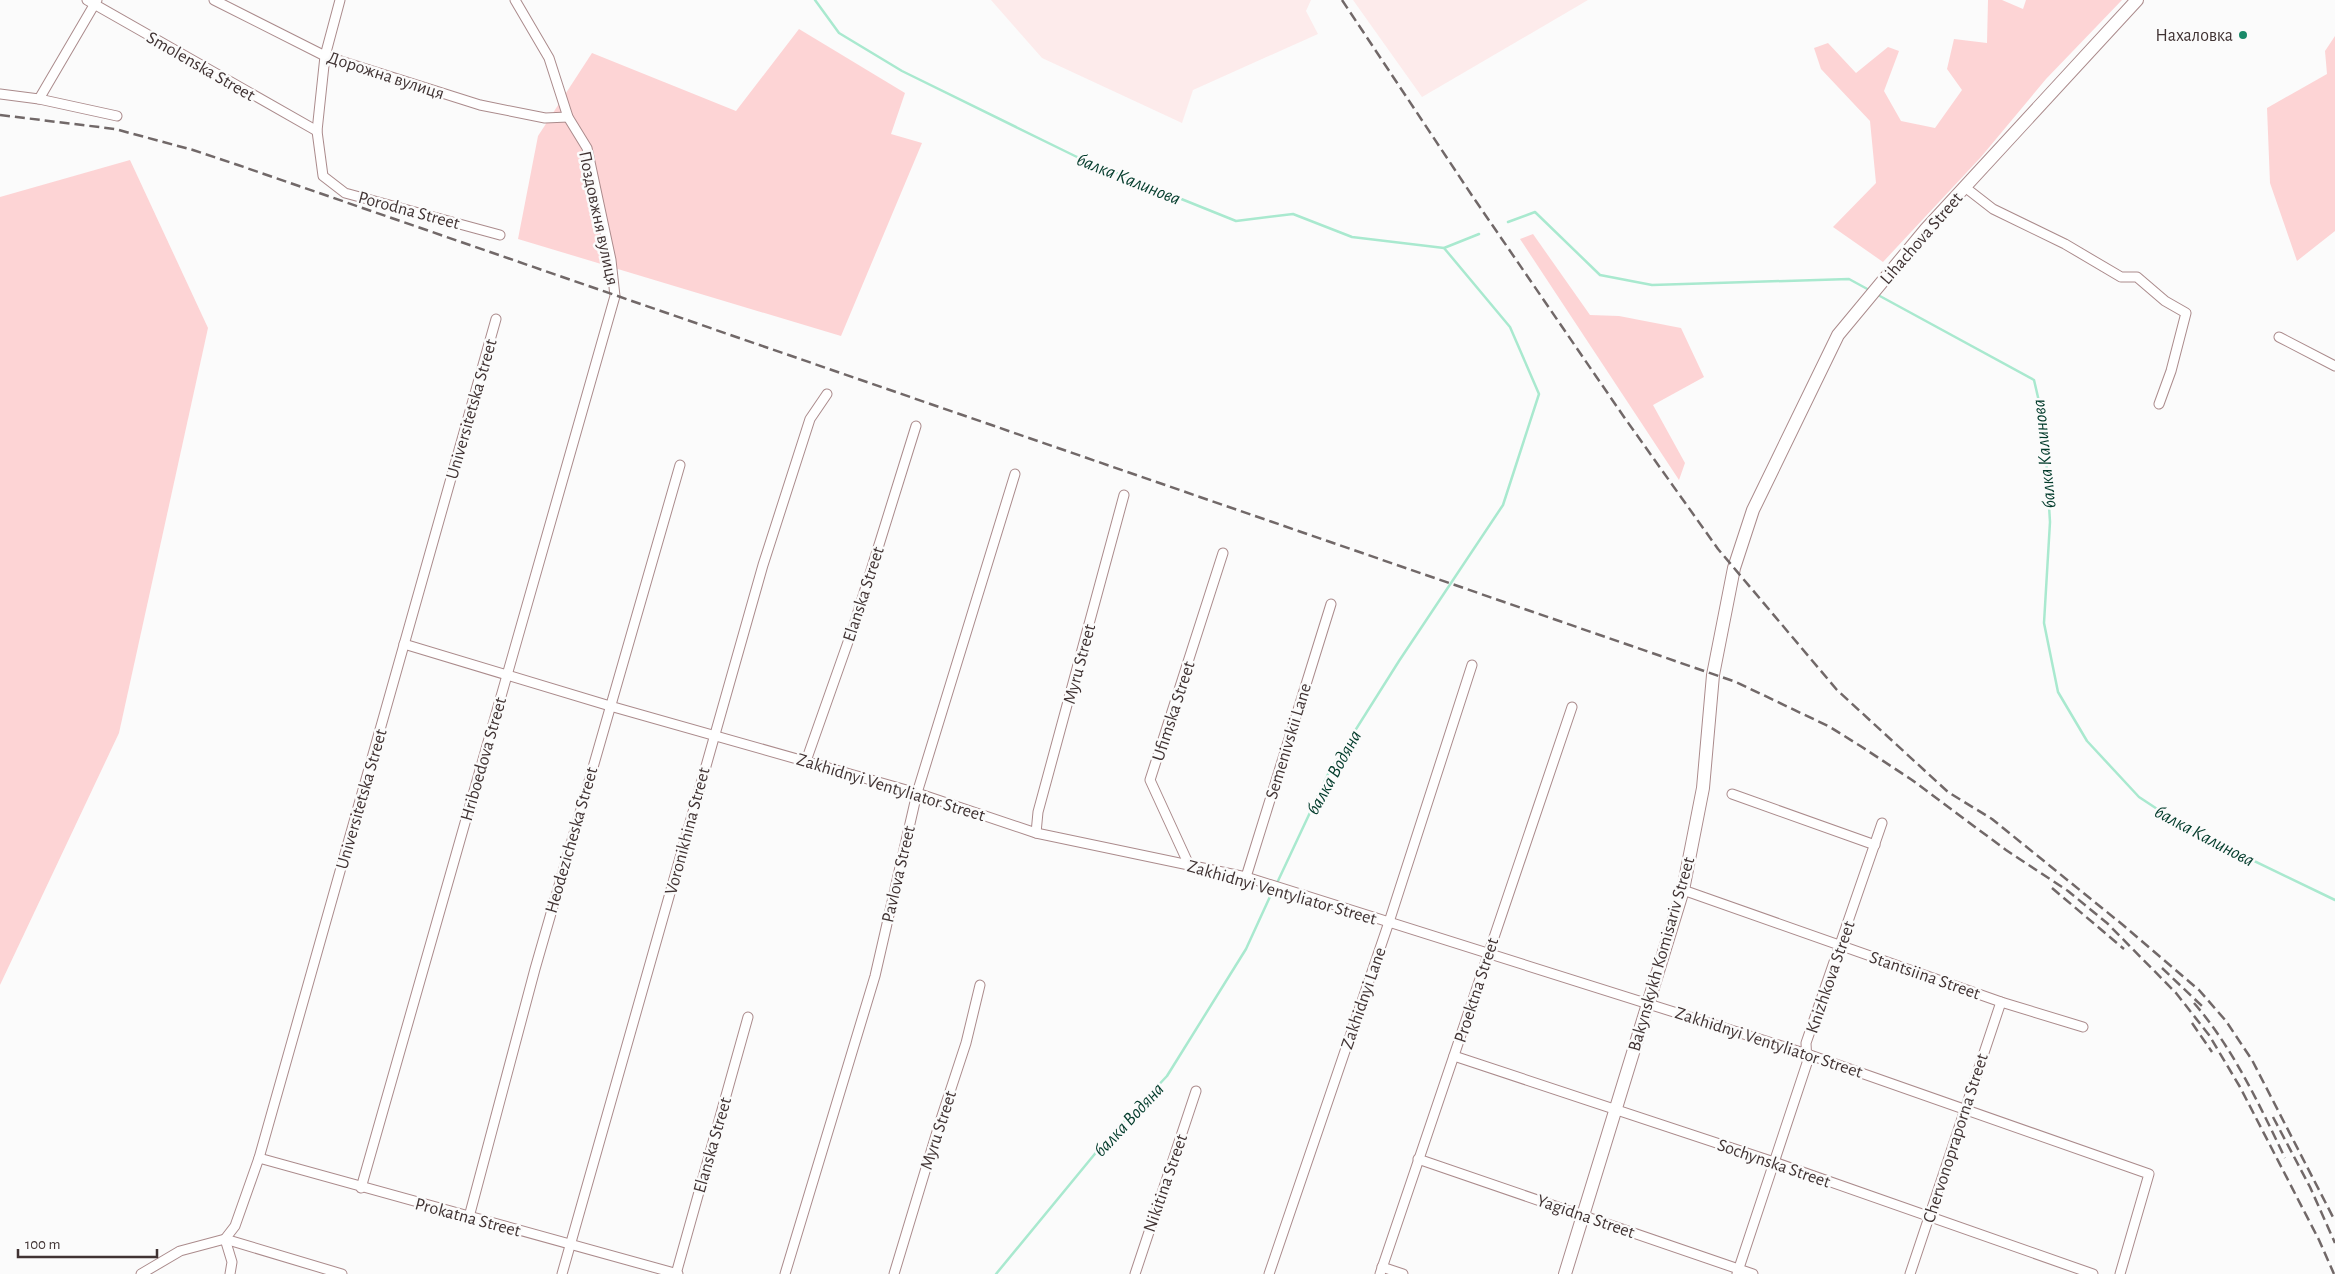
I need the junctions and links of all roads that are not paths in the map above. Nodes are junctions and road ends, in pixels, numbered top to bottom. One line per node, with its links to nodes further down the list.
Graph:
1 (214, 0): 6 (street, Дорожна вулиця)
2 (340, 0): 6 (street)
3 (515, 0): 10 (street, Поздовжня вулиця)
4 (2137, 0): 12 (street, Lihachova Street)
5 (93, 2): 8 (street); 11 (street, Smolenska Street)
6 (326, 56): 10 (street, Дорожна вулиця); 11 (street)
7 (0, 94): 8 (street)
8 (39, 99): 9 (street)
9 (117, 116)
10 (568, 117): 15 (street, Поздовжня вулиця)
11 (316, 131): 13 (street, Porodna Street)
12 (1966, 188): 19 (street); 24 (street, Lihachova Street)
13 (500, 235)
14 (496, 320): 27 (street, Universitetska Street)
15 (604, 330): 29 (street, Hriboedova Street)
16 (2280, 337): 17 (street)
17 (2335, 366)
18 (827, 394): 32 (street, Voronikhina Street)
19 (2159, 404)
20 (916, 426): 33 (street, Elanska Street)
21 (680, 465): 30 (street, Heodezicheska Street)
22 (1014, 474): 34 (street, Pavlova Street)
23 (1124, 495): 37 (street, Myru Street)
24 (1753, 510): 41 (street, Bakynskykh Komisariv Street)
25 (1224, 553): 39 (street, Ufimska Street)
26 (1331, 604): 40 (street, Semenivskii Lane)
27 (404, 644): 29 (street, Zakhidnyi Ventyliator Street); 55 (street, Universitetska Street)
28 (1472, 665): 42 (street, Zakhidnyi Lane)
29 (506, 675): 30 (street, Zakhidnyi Ventyliator Street); 58 (street, Hriboedova Street)
30 (610, 706): 32 (street, Zakhidnyi Ventyliator Street); 60 (street, Heodezicheska Street)
31 (1572, 707): 44 (street, Proektna Street)
32 (714, 735): 33 (street, Zakhidnyi Ventyliator Street); 63 (street, Voronikhina Street)
33 (806, 761): 34 (street, Zakhidnyi Ventyliator Street)
34 (917, 793): 37 (street, Zakhidnyi Ventyliator Street); 71 (street, Pavlova Street)
35 (1732, 794): 38 (street)
36 (1882, 823): 38 (street, Knizhkova Street)
37 (1036, 833): 39 (street, Zakhidnyi Ventyliator Street)
38 (1875, 845): 43 (street, Knizhkova Street)
39 (1189, 864): 40 (street, Zakhidnyi Ventyliator Street)
40 (1246, 877): 42 (street, Zakhidnyi Ventyliator Street)
41 (1683, 890): 43 (street, Stantsiina Street); 46 (street, Bakynskykh Komisariv Street)
42 (1389, 922): 44 (street, Zakhidnyi Ventyliator Street); 74 (street, Zakhidnyi Lane)
43 (1840, 946): 47 (street, Stantsiina Street); 50 (street, Knizhkova Street)
44 (1488, 953): 46 (street, Zakhidnyi Ventyliator Street); 51 (street, Proektna Street)
45 (980, 985): 72 (street, Myru Street)
46 (1648, 1002): 50 (street, Zakhidnyi Ventyliator Street); 54 (street, Bakynskykh Komisariv Street)
47 (2001, 1002): 49 (street, Stantsiina Street); 53 (street, Chervonopraporna Street)
48 (748, 1017): 70 (street, Elanska Street)
49 (2084, 1027)
50 (1806, 1054): 53 (street, Zakhidnyi Ventyliator Street); 57 (street, Knizhkova Street)
51 (1454, 1056): 54 (street, Sochynska Street); 56 (street, Proektna Street)
52 (1196, 1091): 73 (street, Nikitina Street)
53 (1965, 1109): 61 (street, Chervonopraporna Street); 80 (street, Zakhidnyi Ventyliator Street)
54 (1616, 1110): 57 (street, Sochynska Street); 59 (street, Bakynskykh Komisariv Street)
55 (259, 1158): 58 (street, Prokatna Street); 62 (street, Universitetska Street)
56 (1418, 1159): 59 (street, Yagidna Street); 64 (street, Proektna Street)
57 (1774, 1162): 61 (street, Sochynska Street); 65 (street, Knizhkova Street)
58 (361, 1188): 60 (street, Prokatna Street)
59 (1583, 1215): 65 (street, Yagidna Street); 76 (street, Bakynskykh Komisariv Street)
60 (469, 1217): 63 (street, Prokatna Street)
61 (1929, 1218): 78 (street, Chervonopraporna Street); 79 (street, Sochynska Street)
62 (225, 1239): 66 (street); 67 (street); 68 (street)
63 (572, 1245): 69 (street, Voronikhina Street); 70 (street, Prokatna Street)
64 (1381, 1270): 75 (street)
65 (1738, 1272): 77 (street, Yagidna Street)
66 (141, 1274)
67 (230, 1274)
68 (342, 1274)
69 (562, 1274)
70 (677, 1274)
71 (784, 1274)
72 (894, 1274)
73 (1135, 1274)
74 (1269, 1274)
75 (1403, 1274)
76 (1565, 1274)
77 (1754, 1274)
78 (1910, 1274)
79 (2093, 1274)
80 (2120, 1274)

